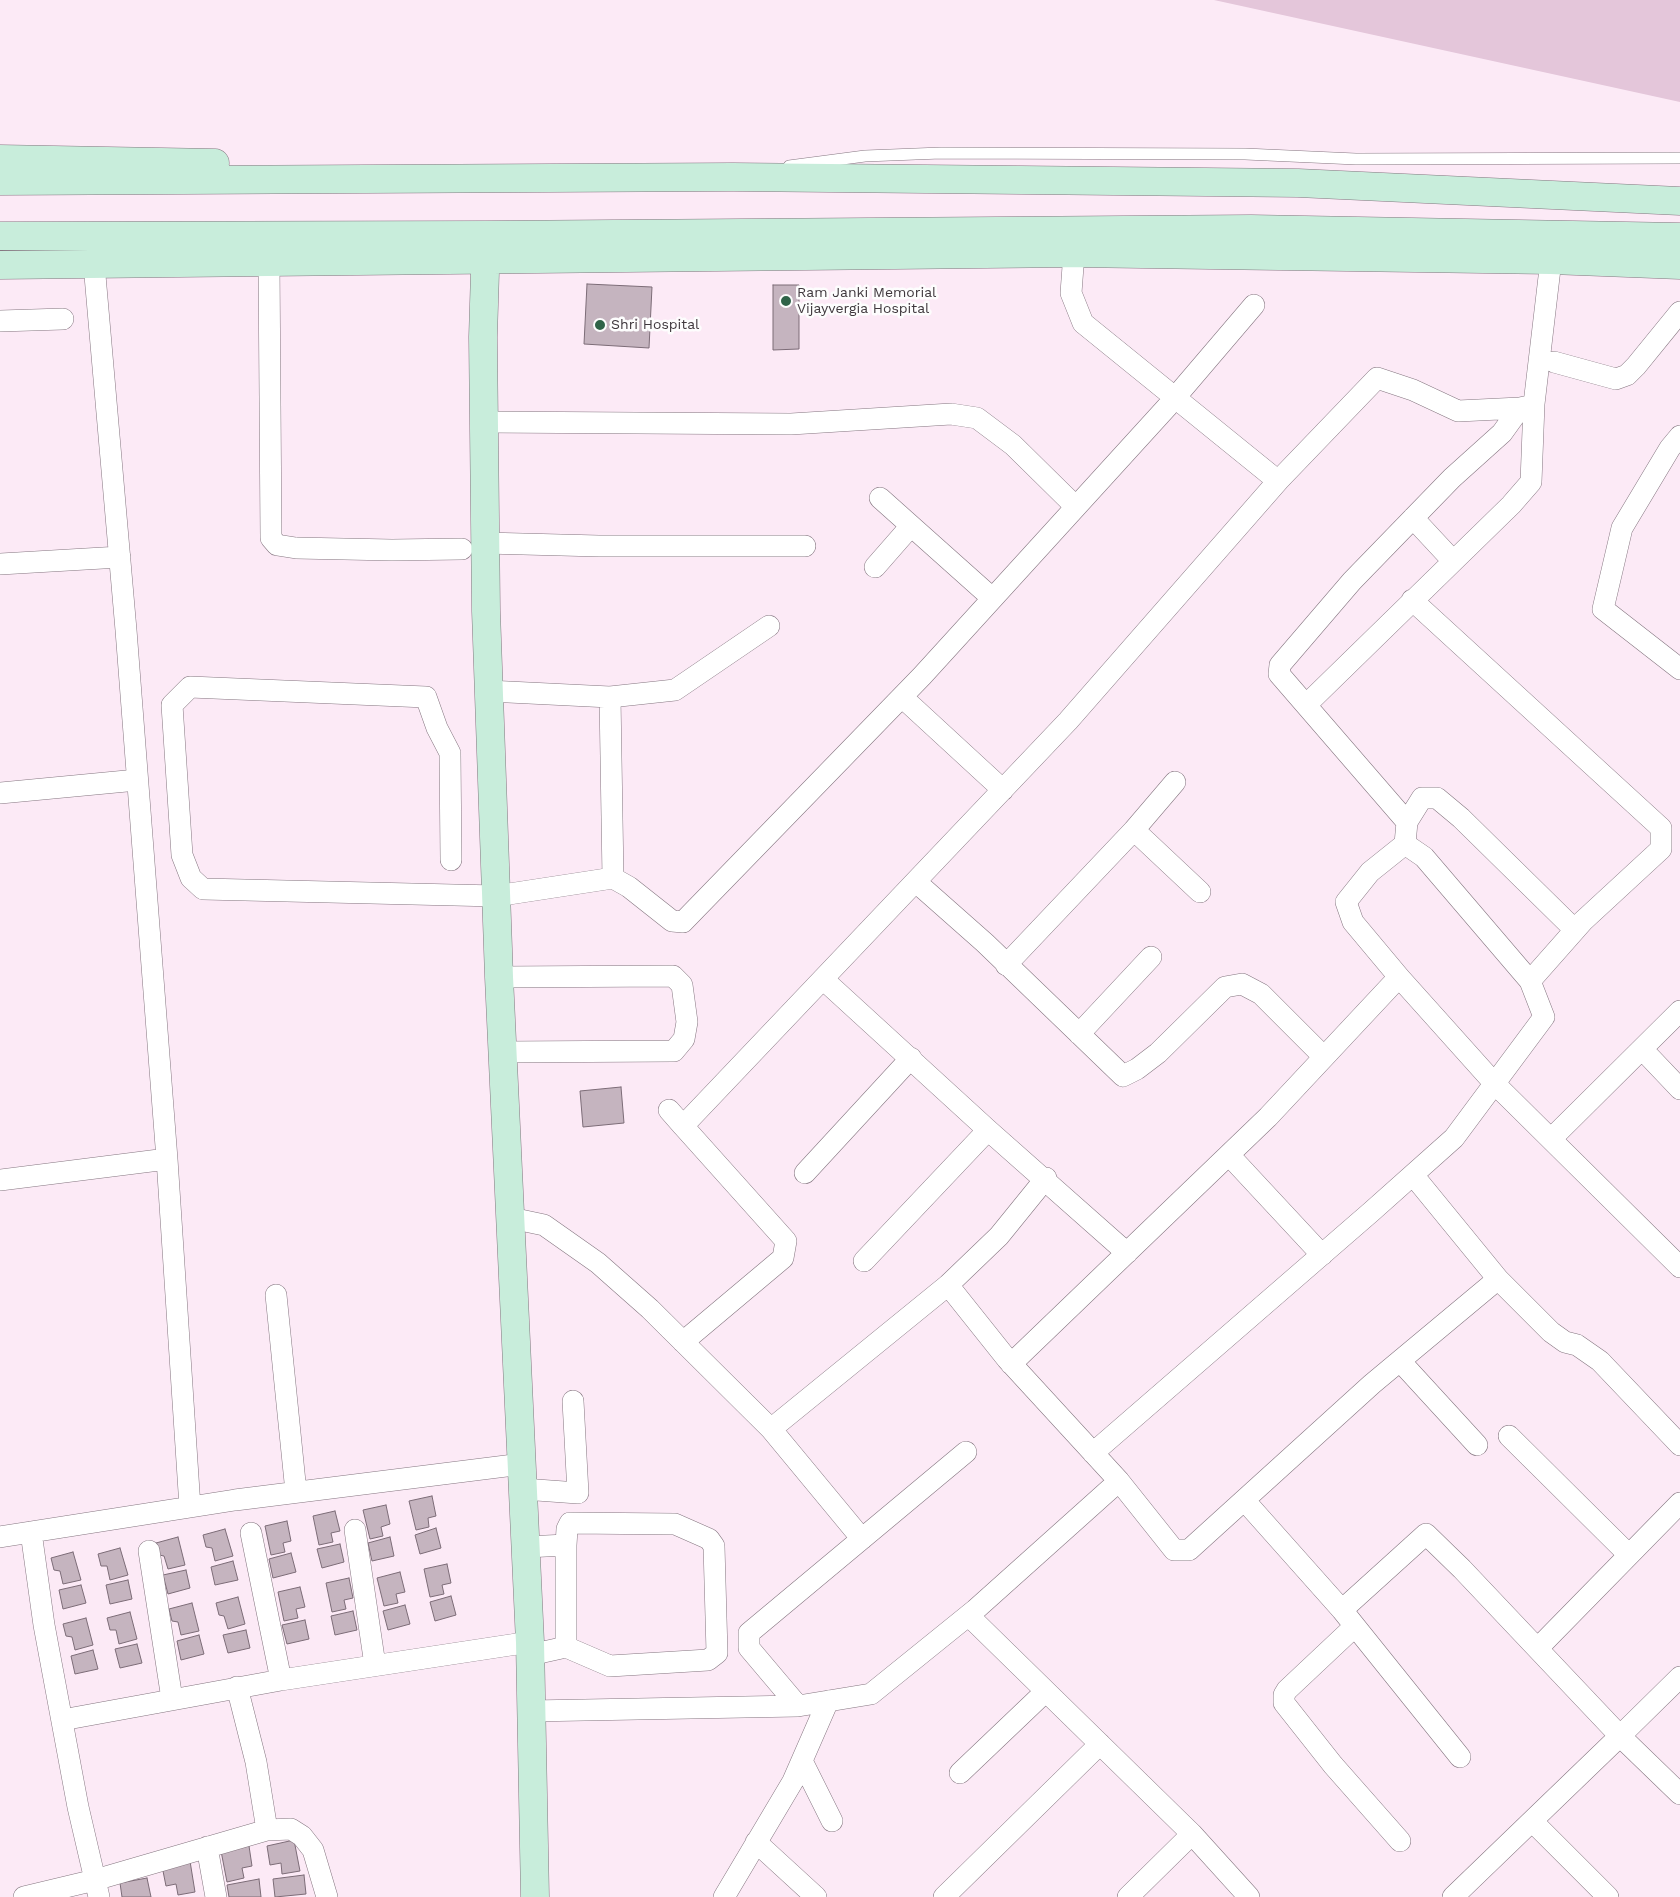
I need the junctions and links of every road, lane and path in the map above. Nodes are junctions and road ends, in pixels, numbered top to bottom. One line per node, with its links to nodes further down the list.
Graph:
1 (1680, 158): 3 (lane)
2 (0, 159): 4 (main road)
3 (1297, 170): 4 (main road); 6 (main road)
4 (264, 179): 5 (main road)
5 (0, 181)
6 (1680, 201)
7 (0, 236): 10 (main road)
8 (1680, 237): 11 (main road)
9 (1075, 242): 10 (main road); 11 (main road); 21 (street)
10 (485, 247): 12 (main road); 23 (main road)
11 (1553, 247): 15 (main road); 22 (street)
12 (269, 262): 13 (main road); 30 (street)
13 (94, 264): 14 (main road); 32 (street)
14 (0, 265)
15 (1680, 265)
16 (1254, 305): 21 (street)
17 (1680, 312): 20 (street)
18 (63, 319): 19 (street)
19 (0, 321)
20 (1554, 362)
21 (1176, 397): 25 (street); 27 (street)
22 (1527, 406): 25 (street); 28 (street); 33 (street)
23 (483, 422): 27 (street); 30 (main road)
24 (1677, 444): 39 (street)
25 (1278, 481): 46 (street)
26 (880, 498): 29 (street)
27 (1076, 507): 36 (street)
28 (1413, 518): 33 (street); 43 (street)
29 (910, 526): 35 (street); 36 (street)
30 (474, 546): 31 (street); 40 (main road)
31 (805, 546)
32 (120, 557): 34 (street); 44 (street)
33 (1453, 561): 37 (street)
34 (0, 564)
35 (874, 567)
36 (992, 598): 42 (street)
37 (1412, 600): 43 (street); 56 (street)
38 (769, 626): 41 (street)
39 (1680, 669)
40 (488, 691): 41 (street); 55 (main road)
41 (610, 696): 52 (street)
42 (902, 697): 46 (street); 52 (street)
43 (1306, 705): 48 (street)
44 (138, 780): 47 (street); 76 (street)
45 (1175, 782): 49 (street)
46 (1003, 790): 53 (street)
47 (0, 793)
48 (1407, 822): 50 (street); 56 (street)
49 (1134, 830): 54 (street); 58 (street)
50 (1405, 844): 60 (street); 62 (street)
51 (452, 860): 55 (street)
52 (613, 878): 55 (street)
53 (916, 882): 58 (street); 61 (street)
54 (1200, 892)
55 (496, 896): 59 (main road)
56 (1575, 930): 62 (street)
57 (1151, 957): 64 (street)
58 (1006, 965): 64 (street)
59 (499, 977): 66 (main road); 66 (street)
60 (1399, 977): 67 (street); 69 (street)
61 (824, 980): 68 (street); 72 (street)
62 (1530, 981): 69 (street)
63 (1680, 1011): 65 (street)
64 (1079, 1034): 67 (street)
65 (1642, 1049): 70 (street); 74 (street)
66 (502, 1052): 81 (main road)
67 (1324, 1057): 75 (street)
68 (911, 1058): 73 (street); 77 (street)
69 (1494, 1083): 74 (street); 78 (street)
70 (1680, 1089)
71 (669, 1110): 72 (street)
72 (683, 1126): 89 (street)
73 (988, 1130): 79 (street); 84 (street)
74 (1551, 1139): 85 (street)
75 (1229, 1155): 82 (street); 83 (street)
76 (167, 1160): 80 (street); 105 (street)
77 (805, 1173)
78 (1413, 1175): 83 (street); 86 (street)
79 (1046, 1178): 82 (street); 87 (street)
80 (0, 1180)
81 (511, 1218): 89 (street); 99 (main road)
82 (1127, 1252): 91 (street)
83 (1322, 1255): 98 (street)
84 (864, 1261)
85 (1680, 1267)
86 (1498, 1279): 90 (street); 96 (street)
87 (948, 1286): 91 (street); 93 (street)
88 (276, 1295): 101 (street)
89 (683, 1342): 93 (street)
90 (1400, 1361): 95 (street); 103 (street)
91 (1011, 1364): 98 (street)
92 (573, 1401): 102 (street)
93 (772, 1429): 111 (street)
94 (1509, 1436): 115 (street)
95 (1477, 1445)
96 (1680, 1445)
97 (966, 1452): 111 (street)
98 (1093, 1453): 100 (street)
99 (523, 1477): 101 (street); 102 (street); 113 (main road)
100 (1119, 1481): 103 (street); 116 (street)
101 (296, 1492): 105 (street)
102 (578, 1493): 106 (street)
103 (1246, 1501): 117 (street)
104 (1680, 1503): 115 (street)
105 (190, 1507): 108 (street)
106 (699, 1522)
107 (355, 1530): 121 (street)
108 (31, 1532): 110 (street); 130 (street)
109 (251, 1533): 123 (street)
110 (0, 1537)
111 (862, 1539): 128 (street)
112 (566, 1545): 113 (street); 118 (street); 118 (street)
113 (526, 1547): 120 (main road)
114 (149, 1551): 126 (street)
115 (1629, 1555): 119 (street)
116 (969, 1616): 125 (street); 127 (street)
117 (1348, 1619): 119 (street); 133 (street); 141 (street)
118 (566, 1647): 120 (street)
119 (1538, 1648): 131 (street)
120 (530, 1649): 121 (street); 129 (main road)
121 (375, 1665): 123 (street)
122 (1680, 1677): 131 (street)
123 (280, 1680): 124 (street)
124 (237, 1687): 126 (street); 139 (street)
125 (1045, 1692): 132 (street); 135 (street)
126 (172, 1699): 130 (street)
127 (828, 1701): 128 (street); 134 (street)
128 (798, 1706): 129 (street)
129 (531, 1711): 148 (main road)
130 (62, 1720): 144 (street)
131 (1620, 1736): 136 (street); 138 (street)
132 (1100, 1744): 140 (street); 151 (street)
133 (1460, 1757)
134 (802, 1761): 137 (street); 142 (street)
135 (960, 1773)
136 (1680, 1794)
137 (832, 1821)
138 (1532, 1822): 154 (street); 155 (street)
139 (267, 1830): 143 (street); 147 (street)
140 (1192, 1834): 152 (street); 153 (street)
141 (1400, 1841)
142 (756, 1842): 149 (street); 150 (street)
143 (207, 1847): 144 (street); 146 (street)
144 (97, 1889): 145 (street)
145 (24, 1897)
146 (216, 1897)
147 (327, 1897)
148 (535, 1897)
149 (724, 1897)
150 (816, 1897)
151 (944, 1897)
152 (1128, 1897)
153 (1249, 1897)
154 (1453, 1897)
155 (1608, 1897)

